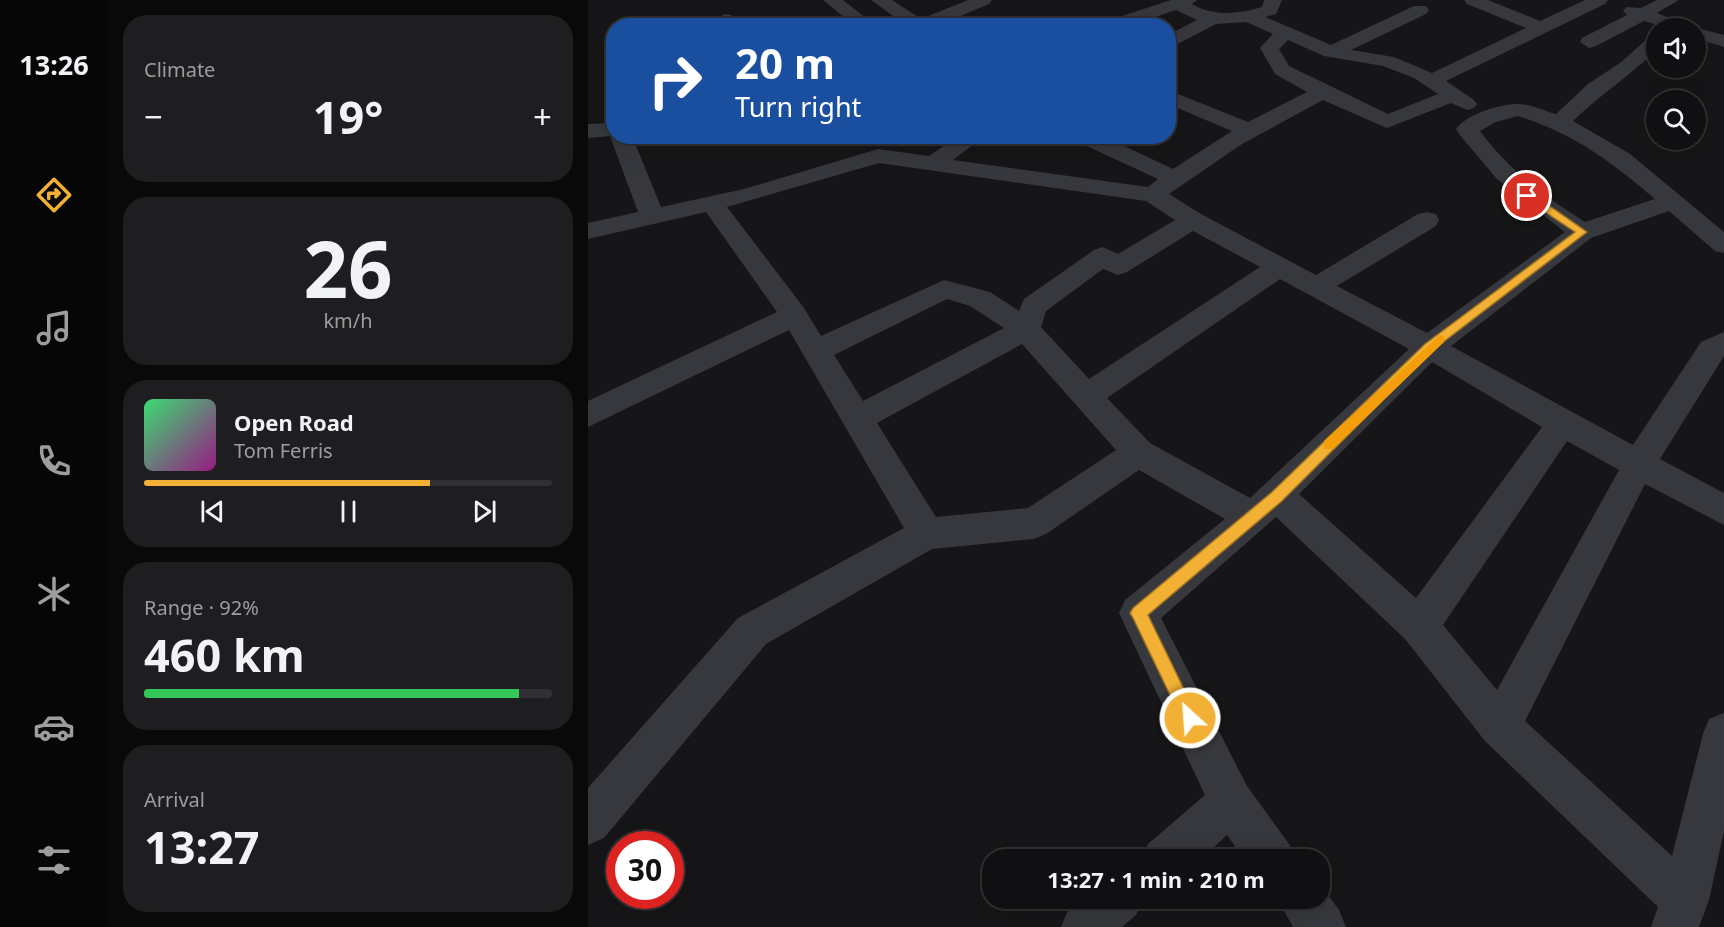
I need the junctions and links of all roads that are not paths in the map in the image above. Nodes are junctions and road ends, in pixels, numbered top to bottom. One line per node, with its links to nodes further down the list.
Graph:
1 (832, 0): 13 (street)
2 (880, 0): 14 (street)
3 (983, 0): 10 (street)
4 (1273, 0): 12 (street)
5 (1396, 0): 27 (street)
6 (1473, 0): 20 (street)
7 (1600, 0): 11 (street); 20 (street)
8 (1667, 0): 11 (street)
9 (1171, 2): 17 (street); 19 (street)
10 (949, 5): 15 (street); 16 (street)
11 (1644, 15): 18 (street); 25 (street)
12 (1249, 17): 19 (street); 21 (street)
13 (856, 18)
14 (908, 18)
15 (931, 18)
16 (970, 18)
17 (1130, 18)
18 (1652, 18)
19 (1211, 19): 23 (street)
20 (1541, 28): 28 (street)
21 (1285, 33): 27 (street); 29 (street)
22 (1706, 35): 24 (street)
23 (1176, 39)
24 (1724, 41)
25 (1589, 42)
26 (1646, 50): 33 (street)
27 (1331, 52): 28 (street)
28 (1431, 81): 30 (street)
29 (1323, 92): 30 (street); 35 (street)
30 (1453, 95): 32 (street)
31 (1176, 99): 35 (street)
32 (1489, 117): 33 (street); 49 (street)
33 (1560, 122): 43 (street)
34 (606, 130): 36 (street)
35 (1248, 130): 41 (street)
36 (588, 131)
37 (624, 144): 45 (street)
38 (961, 144): 40 (street)
39 (1101, 144): 41 (street)
40 (931, 165): 42 (street); 44 (street)
41 (1174, 178): 42 (street)
42 (1153, 195): 46 (street)
43 (1671, 202): 49 (street); 50 (street)
44 (712, 204): 45 (street); 53 (street)
45 (652, 216): 48 (street)
46 (1192, 220): 51 (street); 54 (street)
47 (1427, 220): 52 (street)
48 (588, 231)
49 (1582, 232): 56 (street)
50 (1724, 245)
51 (1279, 267): 52 (street); 58 (street)
52 (1319, 285): 56 (street)
53 (794, 315): 57 (street); 59 (street)
54 (1026, 329): 57 (street); 58 (street); 60 (street)
55 (1724, 343): 63 (street)
56 (1429, 347): 61 (street); 64 (street)
57 (816, 351): 60 (street)
58 (1085, 397): 62 (street)
59 (588, 415)
60 (857, 419): 66 (street)
61 (1562, 423): 63 (street); 67 (street)
62 (1138, 453): 64 (street); 66 (street)
63 (1640, 464): 65 (street); 68 (street)
64 (1265, 507): 67 (street); 70 (street)
65 (1724, 510)
66 (927, 534): 71 (street)
67 (1419, 626): 68 (street)
68 (1500, 726): 76 (street)
69 (1724, 735): 76 (street)
70 (1231, 802): 72 (street); 73 (street)
71 (588, 822)
72 (1177, 849)
73 (1265, 849)
74 (1106, 909): 77 (street)
75 (1309, 909): 78 (street)
76 (1680, 914)
77 (1085, 927)
78 (1322, 927)

